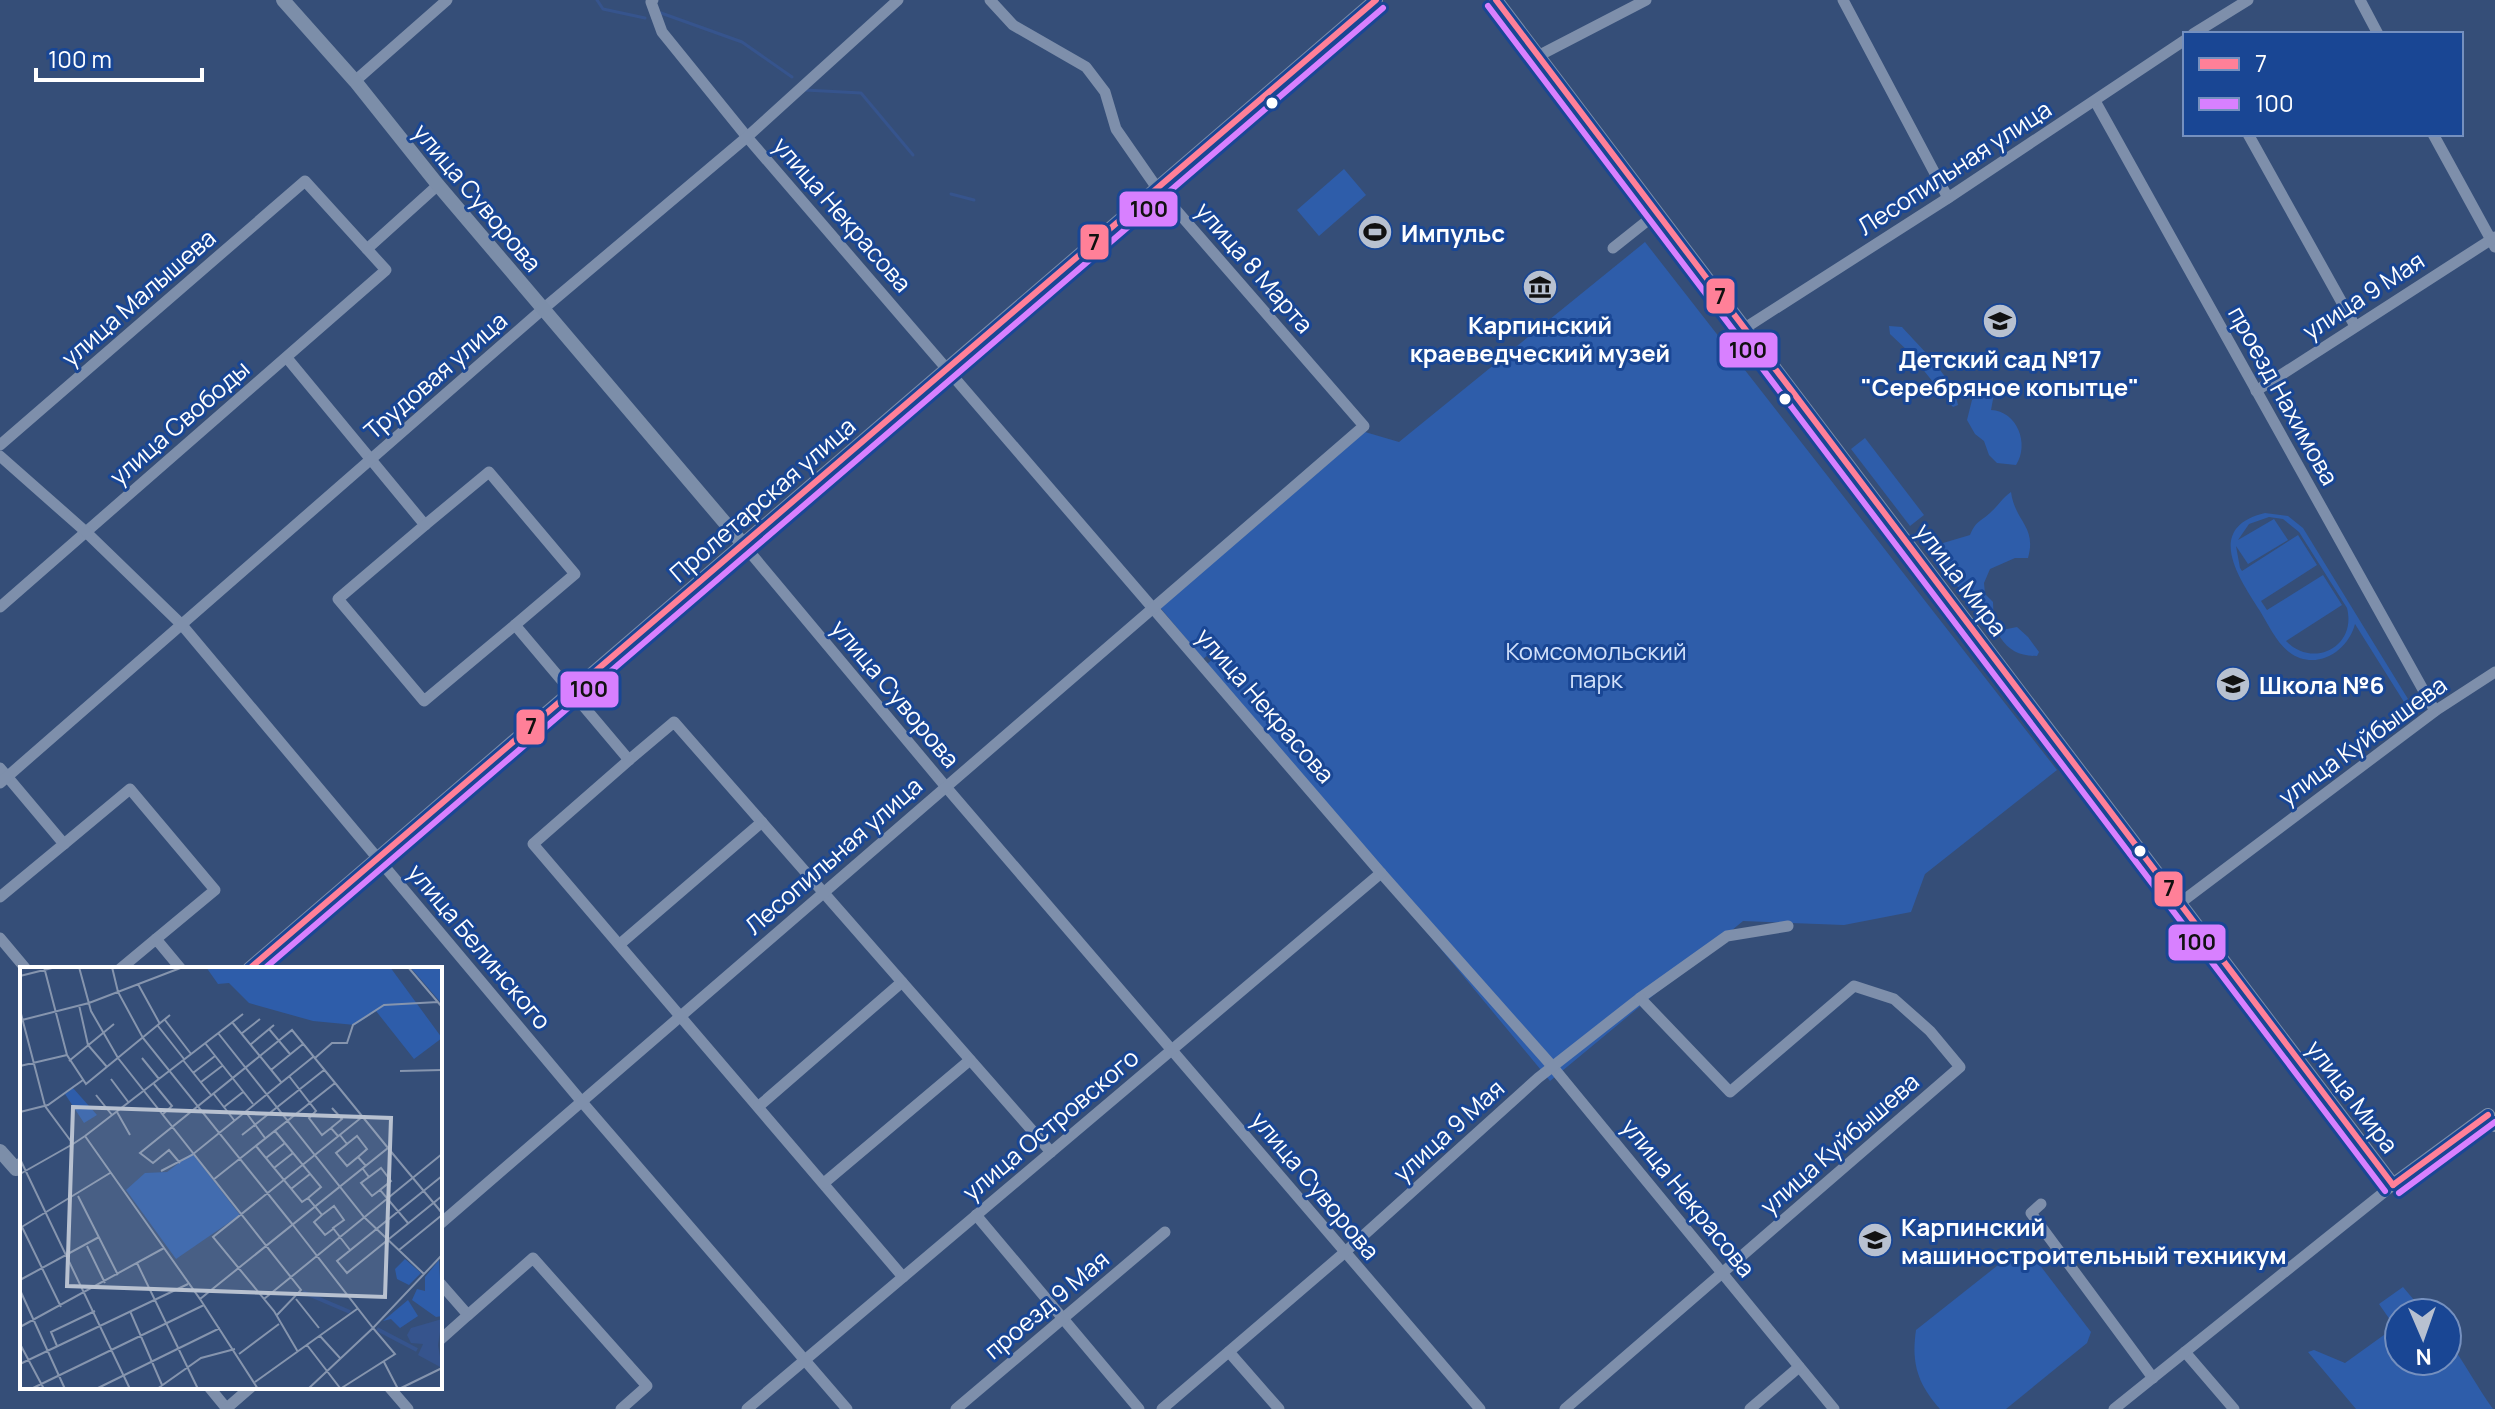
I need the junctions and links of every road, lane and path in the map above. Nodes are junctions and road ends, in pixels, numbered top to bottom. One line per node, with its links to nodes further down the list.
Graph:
1 (283, 0): 16 (main road, улица Суворова)
2 (447, 0): 16 (street)
3 (653, 0): 20 (street, улица Некрасова)
4 (898, 0): 20 (street, Трудовая улица)
5 (990, 0): 22 (street, улица 8 Марта)
6 (1376, 0): 22 (main road, Пролетарская улица)
7 (1496, 0): 15 (main road, улица Мира)
8 (1646, 0): 15 (street)
9 (1843, 0): 23 (street)
10 (2248, 0): 12 (street)
11 (2360, 0): 13 (street)
12 (2196, 32)
13 (2377, 32)
14 (2183, 41): 17 (street, Лесопильная улица)
15 (1538, 56): 24 (main road, улица Мира)
16 (355, 81): 21 (main road, улица Суворова)
17 (2095, 101): 23 (street, Лесопильная улица); 33 (street, проезд Нахимова)
18 (2249, 136): 29 (street)
19 (2434, 136): 25 (street)
20 (747, 137): 28 (street, Трудовая улица); 32 (street, улица Некрасова)
21 (438, 185): 27 (street); 28 (main road, улица Суворова)
22 (1157, 188): 32 (main road, Пролетарская улица); 34 (street, улица 8 Марта)
23 (1948, 198): 30 (street, Лесопильная улица)
24 (1657, 213): 26 (street); 30 (main road, улица Мира)
25 (2494, 241): 29 (street, улица 9 Мая)
26 (1613, 248)
27 (367, 249): 31 (street, улица Свободы); 35 (street, улица Малышева)
28 (543, 309): 37 (street, Трудовая улица); 40 (main road, улица Суворова)
29 (2355, 326): 33 (street, улица 9 Мая)
30 (1745, 328): 57 (main road, улица Мира)
31 (287, 358): 37 (street); 39 (street, улица Свободы)
32 (948, 368): 40 (main road, Пролетарская улица); 42 (street, улица Некрасова)
33 (2256, 391): 47 (street, проезд Нахимова)
34 (1364, 426): 42 (street, Лесопильная улица)
35 (0, 445)
36 (0, 456): 39 (street, улица Белинского)
37 (370, 461): 38 (street); 43 (street, Трудовая улица)
38 (425, 525): 44 (street); 44 (street)
39 (86, 532): 41 (street, улица Свободы); 43 (street, улица Белинского)
40 (743, 544): 46 (main road, Пролетарская улица); 50 (street, улица Суворова)
41 (0, 607)
42 (1153, 608): 50 (street, Лесопильная улица); 54 (street, улица Некрасова)
43 (182, 625): 49 (street, Трудовая улица); 53 (street, улица Белинского)
44 (515, 625): 46 (street)
45 (2495, 672): 47 (street, улица Куйбышева)
46 (566, 687): 48 (street); 53 (main road, Пролетарская улица)
47 (2435, 711): 57 (street, улица Куйбышева)
48 (629, 760): 51 (street); 61 (street)
49 (3, 776): 52 (street)
50 (946, 787): 55 (street, Лесопильная улица); 69 (street, улица Суворова)
51 (762, 822): 55 (street); 61 (street)
52 (64, 844): 56 (street); 60 (street)
53 (378, 858): 65 (main road, Пролетарская улица); 72 (street, улица Белинского)
54 (1381, 873): 69 (street, улица Островского); 71 (street, улица Некрасова)
55 (823, 893): 66 (street); 68 (street, Лесопильная улица)
56 (0, 897)
57 (2180, 903): 79 (main road, улица Мира)
58 (1788, 926): 67 (street, улица 9 Мая)
59 (0, 938): 62 (street)
60 (156, 939): 63 (street); 64 (street)
61 (620, 944): 68 (street)
62 (24, 967)
63 (122, 967)
64 (179, 967)
65 (251, 967)
66 (902, 982): 70 (street); 73 (street)
67 (1640, 998): 71 (street, улица 9 Мая); 85 (street, улица Куйбышева)
68 (682, 1016): 72 (street, Лесопильная улица); 73 (street)
69 (1172, 1049): 76 (street, улица Островского); 84 (street, улица Суворова)
70 (970, 1060): 76 (street); 78 (street)
71 (1552, 1066): 84 (street, улица 9 Мая); 85 (street, улица Некрасова)
72 (582, 1102): 82 (street, Лесопильная улица); 93 (street, улица Белинского)
73 (759, 1106): 78 (street)
74 (2493, 1117): 79 (main road)
75 (0, 1151): 77 (main road)
76 (1051, 1152): 81 (street, улица Островского)
77 (20, 1170)
78 (824, 1183): 86 (street)
79 (2393, 1185): 92 (street)
80 (2041, 1204): 95 (street)
81 (976, 1215): 86 (street, улица Островского); 89 (street)
82 (442, 1222)
83 (1165, 1232): 89 (street, проезд 9 Мая)
84 (1344, 1253): 91 (street, улица 9 Мая); 108 (street, улица Суворова)
85 (1723, 1272): 94 (street, улица Некрасова); 109 (street, улица Куйбышева)
86 (903, 1277): 93 (street, улица Островского)
87 (442, 1285): 88 (street)
88 (468, 1315): 90 (street); 101 (street)
89 (1063, 1318): 104 (street, проезд 9 Мая); 105 (street)
90 (442, 1338)
91 (1229, 1352): 106 (street, улица 9 Мая); 107 (street)
92 (2185, 1352): 95 (street); 113 (street)
93 (805, 1360): 102 (street, улица Островского); 103 (street, улица Белинского)
94 (1799, 1367): 110 (street); 111 (street, улица Некрасова)
95 (2153, 1378): 112 (street)
96 (211, 1389): 99 (street)
97 (249, 1389): 99 (street)
98 (391, 1389): 100 (street)
99 (227, 1409)
100 (408, 1409)
101 (621, 1409)
102 (747, 1409)
103 (847, 1409)
104 (956, 1409)
105 (1139, 1409)
106 (1162, 1409)
107 (1279, 1409)
108 (1480, 1409)
109 (1565, 1409)
110 (1750, 1409)
111 (1834, 1409)
112 (2114, 1409)
113 (2234, 1409)

